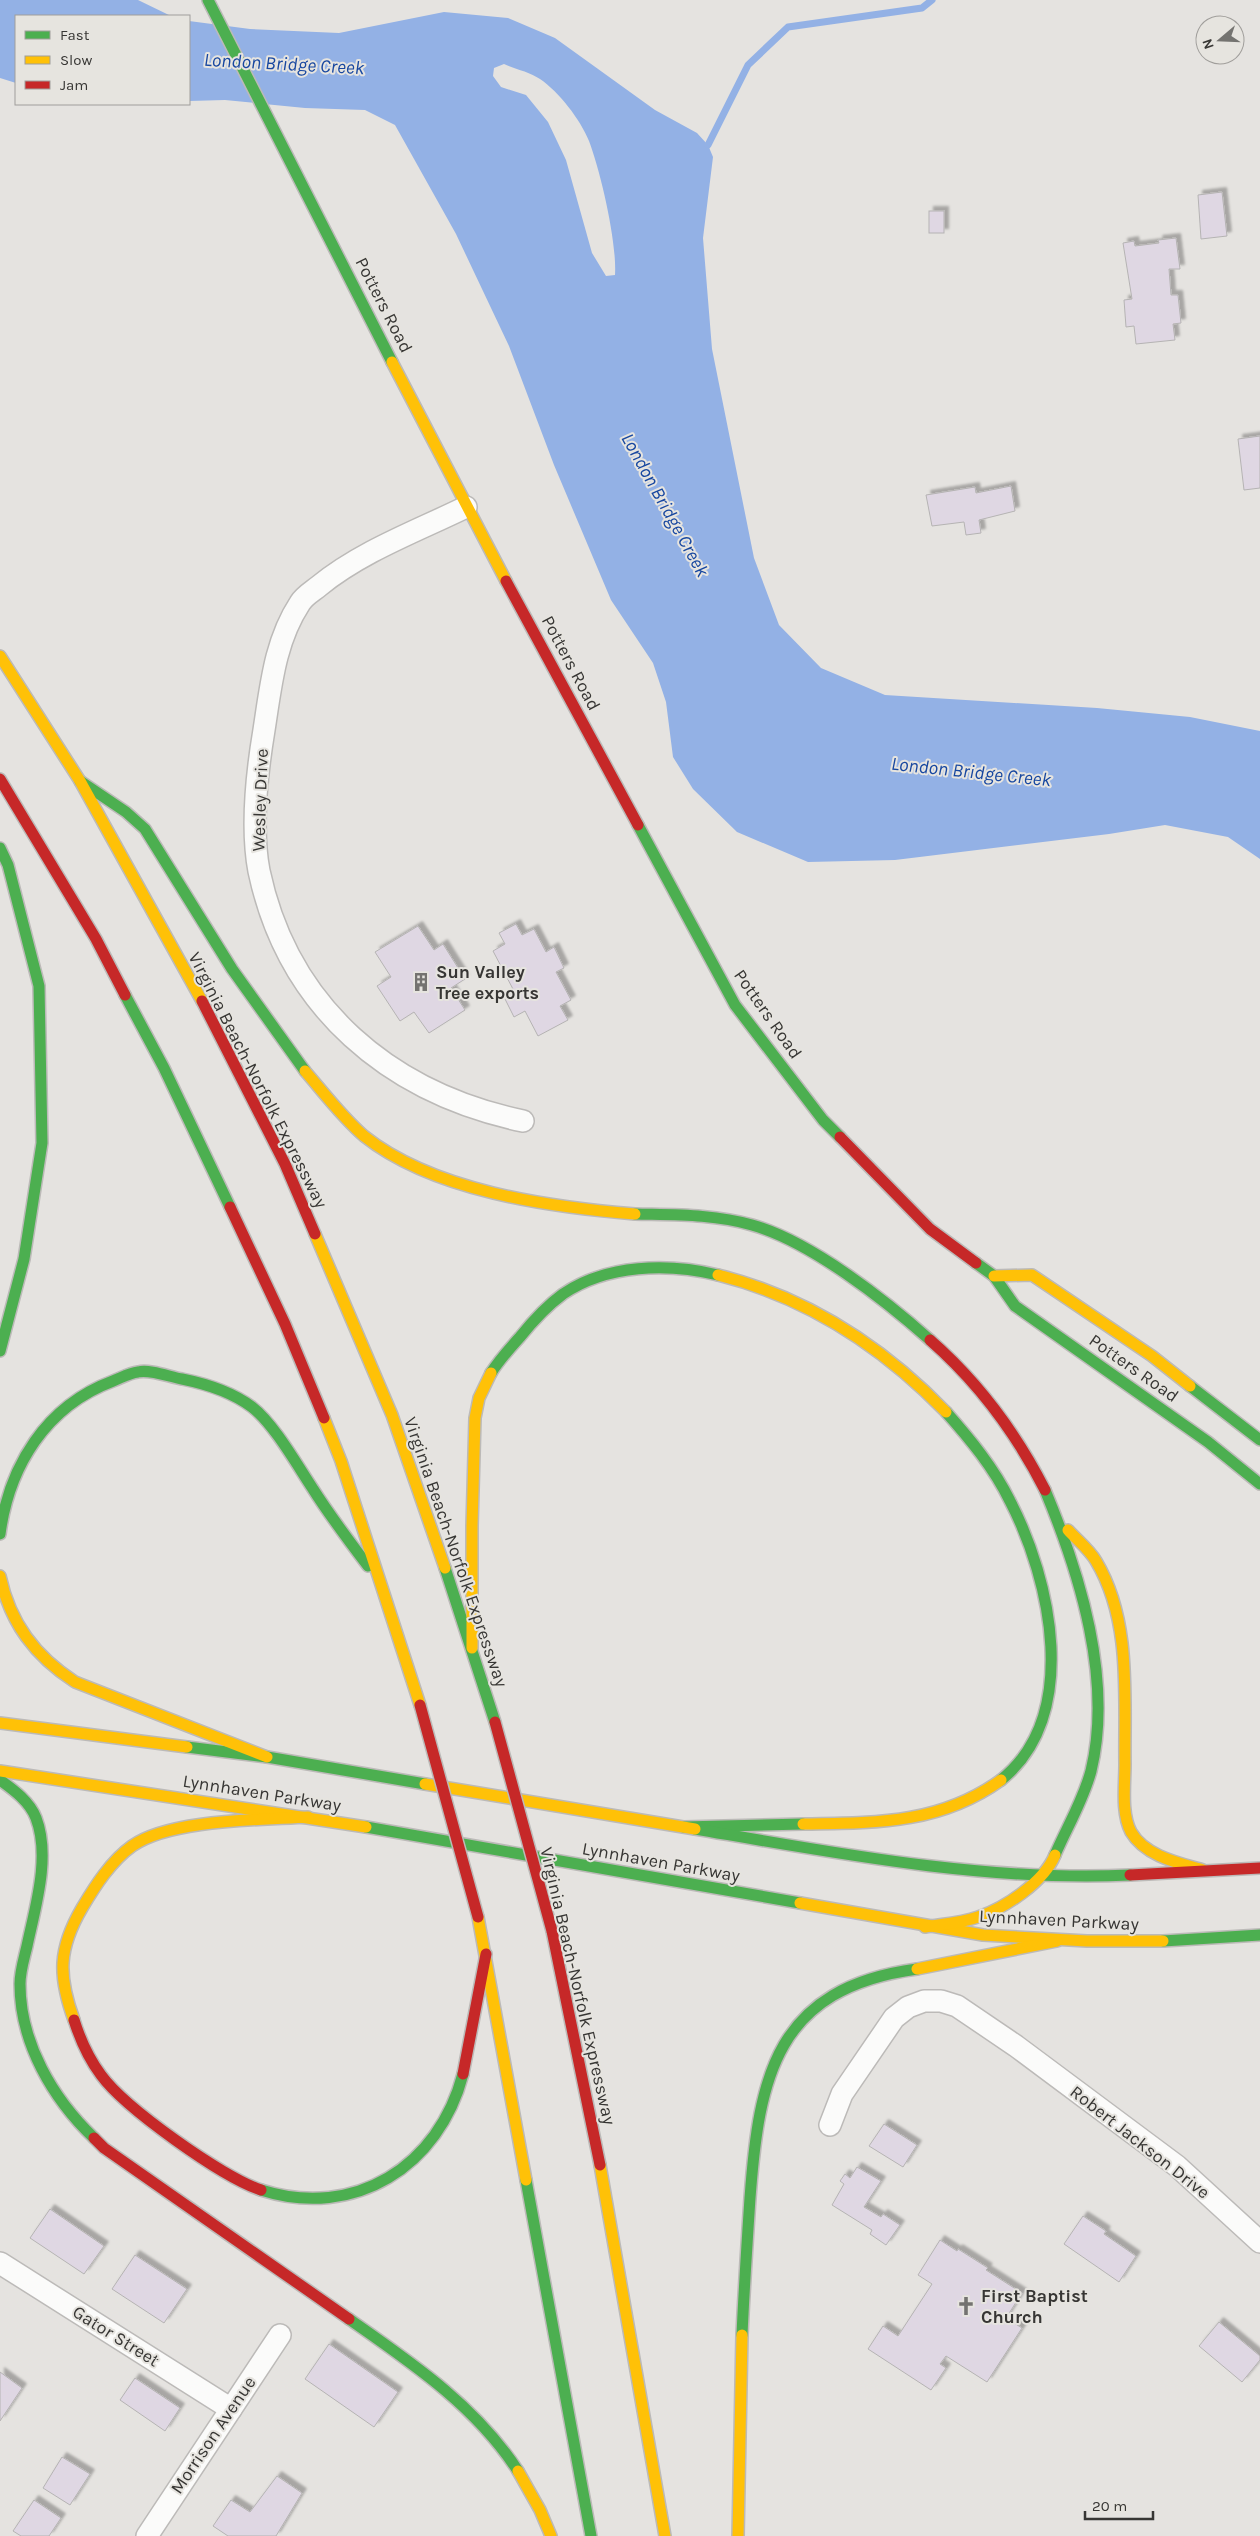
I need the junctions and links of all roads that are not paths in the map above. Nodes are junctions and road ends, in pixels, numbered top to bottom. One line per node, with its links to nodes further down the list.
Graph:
1 (208, 0): 2 (main road, Potters Road)
2 (466, 507): 7 (street, Wesley Drive); 8 (main road, Potters Road)
3 (0, 656): 5 (main road, Virginia Beach-Norfolk Expressway)
4 (0, 780): 15 (main road)
5 (80, 781): 12 (main road); 16 (main road, Virginia Beach-Norfolk Expressway)
6 (0, 848): 9 (main road)
7 (523, 1121)
8 (994, 1276): 10 (main road, Potters Road); 11 (main road, Potters Road)
9 (0, 1351)
10 (1260, 1440)
11 (1260, 1484)
12 (1061, 1523): 24 (main road); 25 (main road)
13 (0, 1534): 15 (main road)
14 (0, 1576): 18 (main road)
15 (384, 1586): 29 (main road, bridge)
16 (472, 1648): 22 (main road); 38 (main road, Virginia Beach-Norfolk Expressway, bridge)
17 (0, 1723): 18 (main road, Lynnhaven Parkway)
18 (267, 1757): 22 (main road, Lynnhaven Parkway)
19 (0, 1771): 21 (main road, Lynnhaven Parkway)
20 (0, 1780): 36 (main road)
21 (308, 1817): 26 (main road, Lynnhaven Parkway); 29 (main road)
22 (684, 1828): 25 (main road, Lynnhaven Parkway)
23 (1260, 1868): 24 (main road, Lynnhaven Parkway)
24 (1203, 1870): 25 (main road, Lynnhaven Parkway)
25 (1046, 1874): 26 (main road)
26 (924, 1927): 28 (main road, Lynnhaven Parkway)
27 (1260, 1935): 28 (main road, Lynnhaven Parkway)
28 (1058, 1941): 39 (main road)
29 (486, 1954): 37 (main road)
30 (830, 2125): 31 (street, Robert Jackson Drive)
31 (1260, 2242)
32 (0, 2263): 34 (street, Gator Street)
33 (280, 2335): 34 (street, Morrison Avenue)
34 (231, 2409): 35 (street, Morrison Avenue)
35 (147, 2536)
36 (551, 2536)
37 (591, 2536)
38 (666, 2536)
39 (738, 2536)

